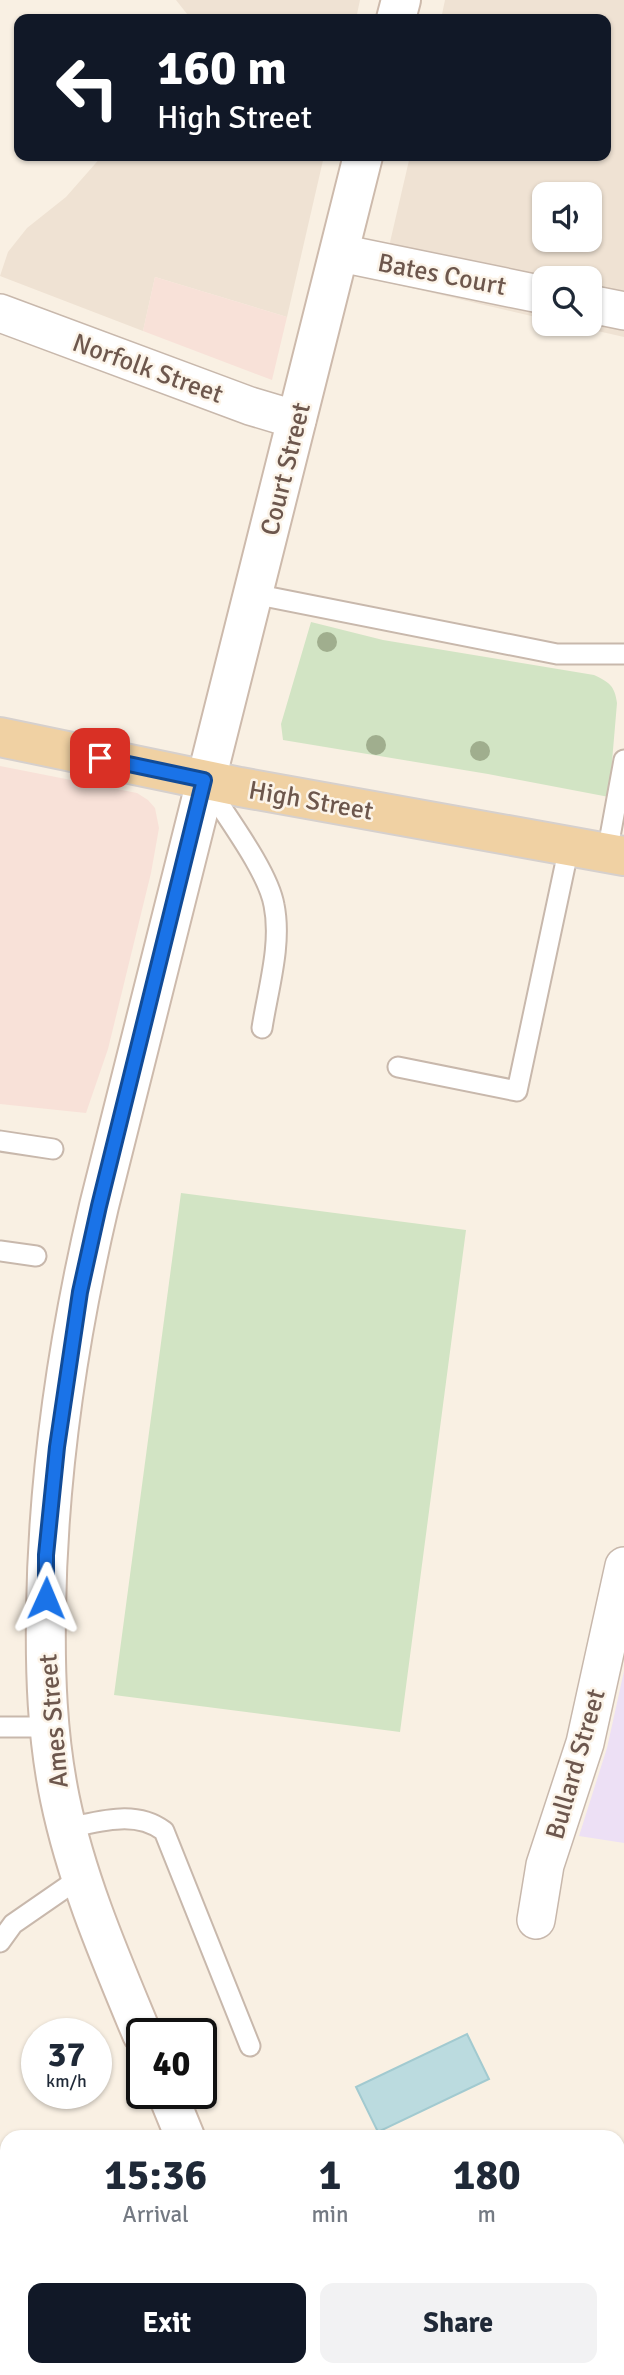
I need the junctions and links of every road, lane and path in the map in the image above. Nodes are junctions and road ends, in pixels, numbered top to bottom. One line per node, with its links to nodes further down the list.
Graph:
1 (362, 161): 2 (street, Court Street)
2 (340, 253): 3 (street, Bates Court); 7 (street, Court Street)
3 (532, 293)
4 (602, 307): 5 (street)
5 (624, 312)
6 (0, 313): 7 (street, Norfolk Street)
7 (297, 420): 8 (street, Court Street)
8 (254, 594): 9 (lane); 12 (street, Court Street)
9 (624, 654)
10 (0, 737): 12 (main road, High Street)
11 (624, 760): 14 (lane)
12 (204, 780): 13 (main road, High Street); 15 (lane); 23 (street, Ames Street)
13 (569, 846): 14 (main road, High Street); 16 (lane)
14 (616, 855)
15 (262, 1028)
16 (398, 1068)
17 (0, 1141): 18 (lane)
18 (53, 1149)
19 (0, 1251): 20 (lane)
20 (36, 1256)
21 (624, 1566): 26 (street, Bullard Street)
22 (0, 1727): 23 (lane)
23 (49, 1727): 24 (street, Ames Street)
24 (66, 1828): 25 (street, Ames Street); 29 (lane)
25 (81, 1877): 27 (lane); 28 (street, Ames Street)
26 (536, 1920)
27 (0, 1942)
28 (135, 2018)
29 (250, 2046)
30 (174, 2109): 31 (street)
31 (182, 2130)

